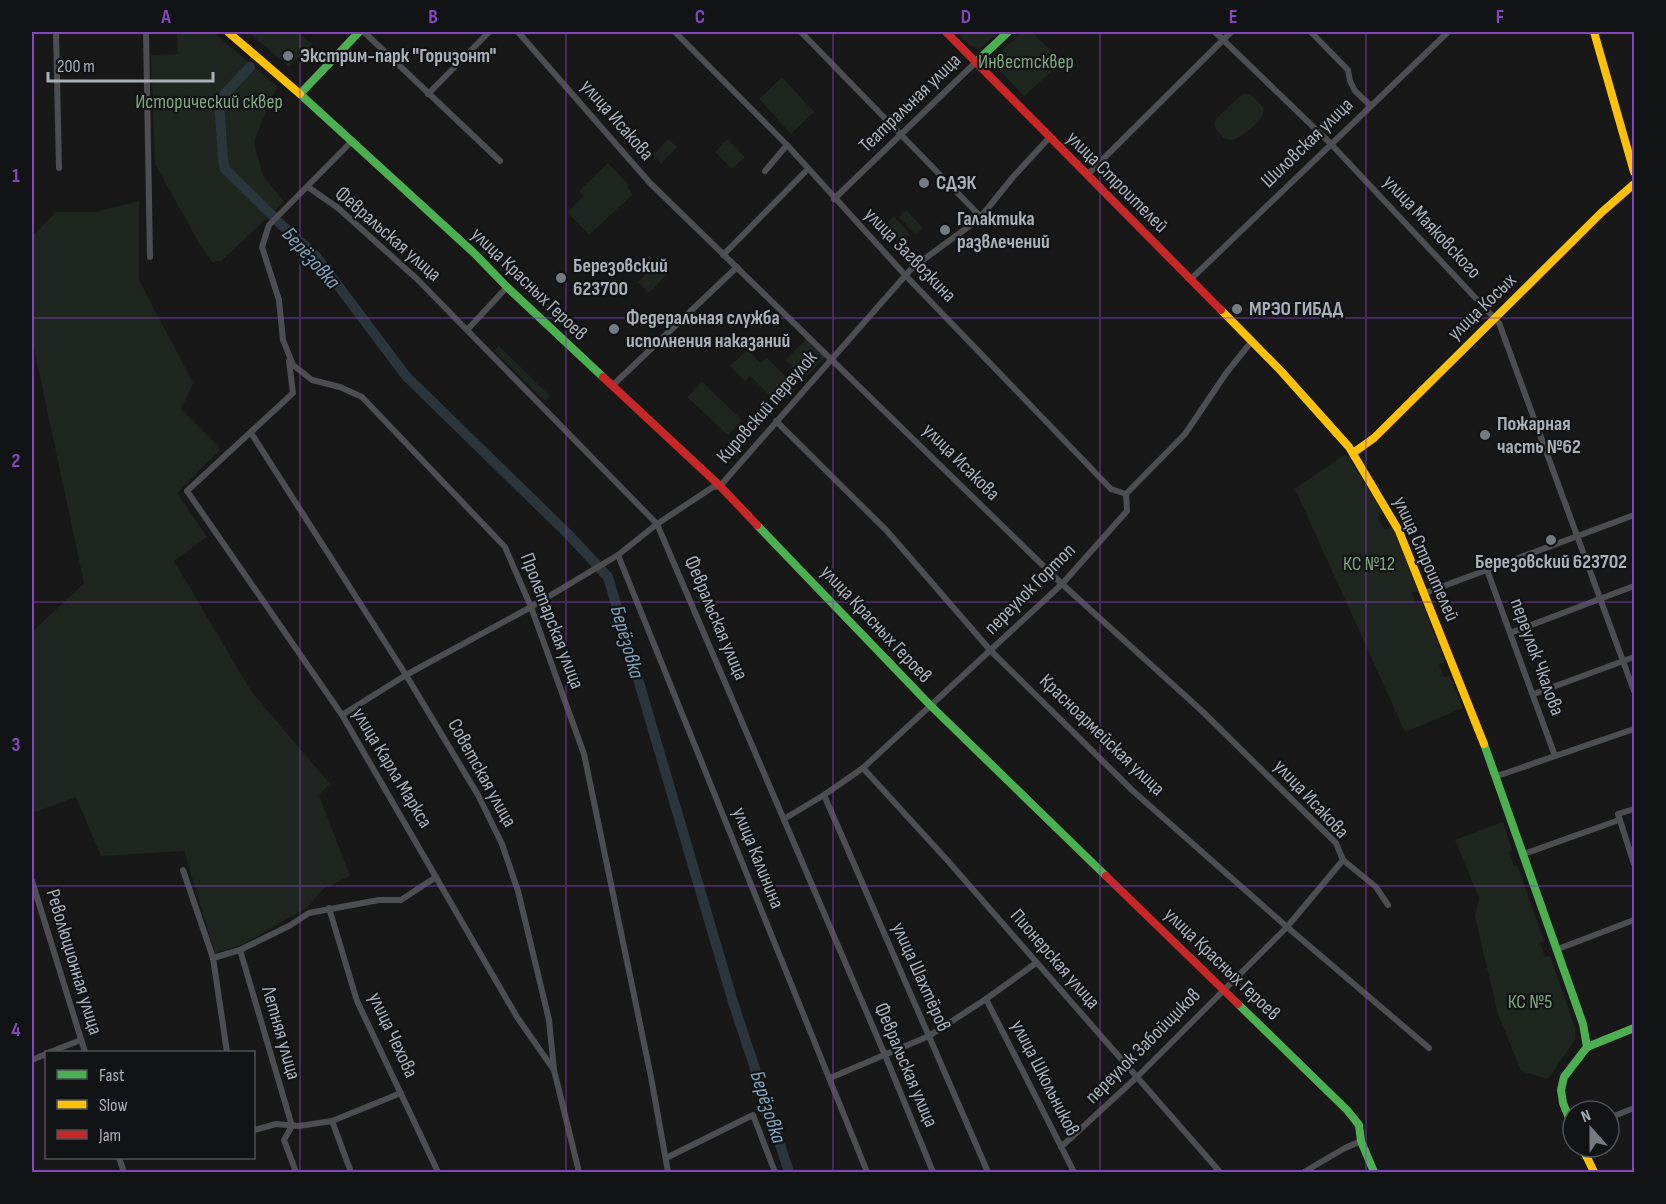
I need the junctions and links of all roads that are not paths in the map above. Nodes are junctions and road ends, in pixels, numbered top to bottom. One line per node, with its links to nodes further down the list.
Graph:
1 (56, 32): 28 (street)
2 (146, 32): 38 (street)
3 (228, 32): 19 (main road, улица Красных Героев)
4 (359, 32): 19 (main road)
5 (364, 32): 20 (street)
6 (489, 32): 20 (street)
7 (518, 32): 37 (street, улица Исакова)
8 (675, 32): 26 (street, улица Загвозкина)
9 (801, 32): 22 (street)
10 (946, 32): 18 (main road, улица Строителей)
11 (1008, 32): 18 (main road, Театральная улица)
12 (1215, 32): 17 (street, улица Маяковского)
13 (1231, 32): 17 (street)
14 (1311, 32): 21 (street)
15 (1448, 32): 21 (street, Шиловская улица)
16 (1594, 32): 31 (main road)
17 (1222, 40): 25 (street, улица Маяковского); 32 (street)
18 (976, 62): 22 (street, Театральная улица); 23 (main road, улица Строителей)
19 (300, 94): 24 (main road, улица Красных Героев)
20 (428, 94): 27 (street)
21 (1370, 105): 25 (street, Шиловская улица)
22 (901, 134): 35 (street, Театральная улица); 36 (street)
23 (1049, 138): 32 (main road, улица Строителей); 36 (street, Кировский переулок)
24 (352, 141): 34 (street); 42 (main road, улица Красных Героев)
25 (1330, 143): 41 (street, Шиловская улица); 43 (street, улица Маяковского)
26 (787, 145): 29 (street, улица Загвозкина); 30 (street)
27 (500, 161)
28 (59, 168)
29 (808, 169): 35 (street, улица Загвозкина); 37 (street)
30 (765, 171)
31 (1635, 172)
32 (1087, 175): 41 (main road, улица Строителей)
33 (1635, 184): 43 (main road, улица Косых)
34 (308, 187): 44 (street, Февральская улица); 46 (street)
35 (834, 199): 40 (street, улица Загвозкина)
36 (981, 217): 40 (street, Кировский переулок)
37 (723, 255): 39 (street, улица Исакова)
38 (150, 256)
39 (737, 267): 47 (street, улица Исакова); 48 (street)
40 (906, 276): 47 (street, Кировский переулок); 53 (street, улица Загвозкина)
41 (1191, 279): 45 (main road, улица Строителей)
42 (507, 287): 44 (street); 48 (main road, улица Красных Героев)
43 (1495, 318): 51 (main road, улица Косых); 56 (street, улица Маяковского)
44 (468, 329): 55 (street, Февральская улица)
45 (1252, 341): 51 (main road, улица Строителей); 53 (street, переулок Гортоп)
46 (289, 358): 50 (street); 63 (street, Пролетарская улица)
47 (832, 358): 49 (street, Кировский переулок); 59 (street, улица Исакова)
48 (612, 386): 52 (main road, улица Красных Героев)
49 (776, 421): 52 (street, Кировский переулок); 65 (street, Красноармейская улица)
50 (251, 433): 68 (street, Советская улица); 72 (street, улица Карла Маркса)
51 (1353, 453): 61 (main road, улица Строителей)
52 (720, 486): 55 (street, Кировский переулок); 71 (main road, улица Красных Героев)
53 (1126, 494): 59 (street, переулок Гортоп)
54 (1635, 515): 56 (street)
55 (657, 524): 57 (street, Кировский переулок); 80 (street, Февральская улица)
56 (1577, 536): 58 (street); 62 (street, улица Маяковского)
57 (618, 555): 63 (street, Кировский переулок); 108 (street, улица Калинина)
58 (1487, 570): 61 (street); 64 (street, переулок Чкалова)
59 (1062, 584): 65 (street, переулок Гортоп); 82 (street, улица Исакова)
60 (1635, 586): 62 (street)
61 (1425, 593): 76 (main road, улица Строителей)
62 (1601, 599): 64 (street); 67 (street, улица Маяковского)
63 (531, 607): 68 (street, Кировский переулок); 116 (street, Пролетарская улица)
64 (1510, 633): 70 (street, переулок Чкалова)
65 (991, 651): 71 (street, переулок Гортоп); 90 (street, Красноармейская улица)
66 (1635, 657): 67 (street)
67 (1624, 661): 69 (street, улица Маяковского); 70 (street)
68 (406, 675): 72 (street, Кировский переулок); 106 (street, Советская улица)
69 (1635, 691)
70 (1534, 694): 74 (street, переулок Чкалова)
71 (930, 705): 75 (street, переулок Гортоп); 95 (main road, улица Красных Героев)
72 (342, 715): 85 (street, улица Карла Маркса)
73 (1635, 729): 74 (street)
74 (1555, 756): 76 (street)
75 (863, 768): 77 (street, переулок Гортоп); 94 (street, Пионерская улица)
76 (1497, 776): 81 (main road, улица Строителей)
77 (824, 795): 80 (street, переулок Гортоп); 98 (street, улица Шахтёров)
78 (1635, 809): 79 (street)
79 (1618, 817): 81 (street); 83 (street)
80 (784, 819): 105 (street, Февральская улица)
81 (1524, 854): 91 (main road, улица Строителей)
82 (1343, 860): 87 (street, улица Исакова); 90 (street, переулок Забойщиков)
83 (1635, 864)
84 (183, 870): 93 (street)
85 (436, 877): 88 (street); 106 (street, улица Карла Маркса)
86 (32, 881): 99 (street, Революционная улица)
87 (1388, 905)
88 (330, 908): 92 (street); 109 (street, улица Чехова)
89 (1635, 920): 91 (street)
90 (1287, 927): 95 (street, переулок Забойщиков); 101 (street, Красноармейская улица)
91 (1558, 949): 100 (main road, улица Строителей)
92 (240, 950): 93 (street); 112 (street, Летняя улица)
93 (213, 958): 104 (street)
94 (1036, 963): 96 (street); 107 (street, Пионерская улица)
95 (1224, 989): 107 (street, переулок Забойщиков); 114 (main road, улица Красных Героев)
96 (986, 999): 98 (street); 115 (street, улица Школьников)
97 (1635, 1028): 100 (main road)
98 (929, 1036): 105 (street); 126 (street, улица Шахтёров)
99 (81, 1040): 102 (street); 103 (street, Революционная улица)
100 (1587, 1047): 110 (main road)
101 (1429, 1048)
102 (53, 1051)
103 (84, 1051)
104 (227, 1051)
105 (885, 1055): 108 (street); 125 (street, Февральская улица)
106 (554, 1071): 121 (street, Советская улица)
107 (1137, 1077): 115 (street, переулок Забойщиков); 128 (street, Пионерская улица)
108 (830, 1078): 124 (street, улица Калинина)
109 (401, 1093): 111 (street); 120 (street, улица Чехова)
110 (1562, 1099)
111 (332, 1121): 112 (street); 119 (street)
112 (292, 1126): 113 (street); 118 (street)
113 (255, 1130)
114 (1361, 1141): 129 (street); 130 (main road, улица Красных Героев)
115 (1061, 1147): 127 (street, улица Школьников)
116 (666, 1158): 122 (street, Пролетарская улица); 123 (street)
117 (1588, 1159): 131 (main road)
118 (296, 1173)
119 (351, 1173)
120 (438, 1173)
121 (579, 1173)
122 (668, 1173)
123 (775, 1173)
124 (867, 1173)
125 (933, 1173)
126 (988, 1173)
127 (1074, 1173)
128 (1220, 1173)
129 (1304, 1173)
130 (1374, 1173)
131 (1594, 1173)

